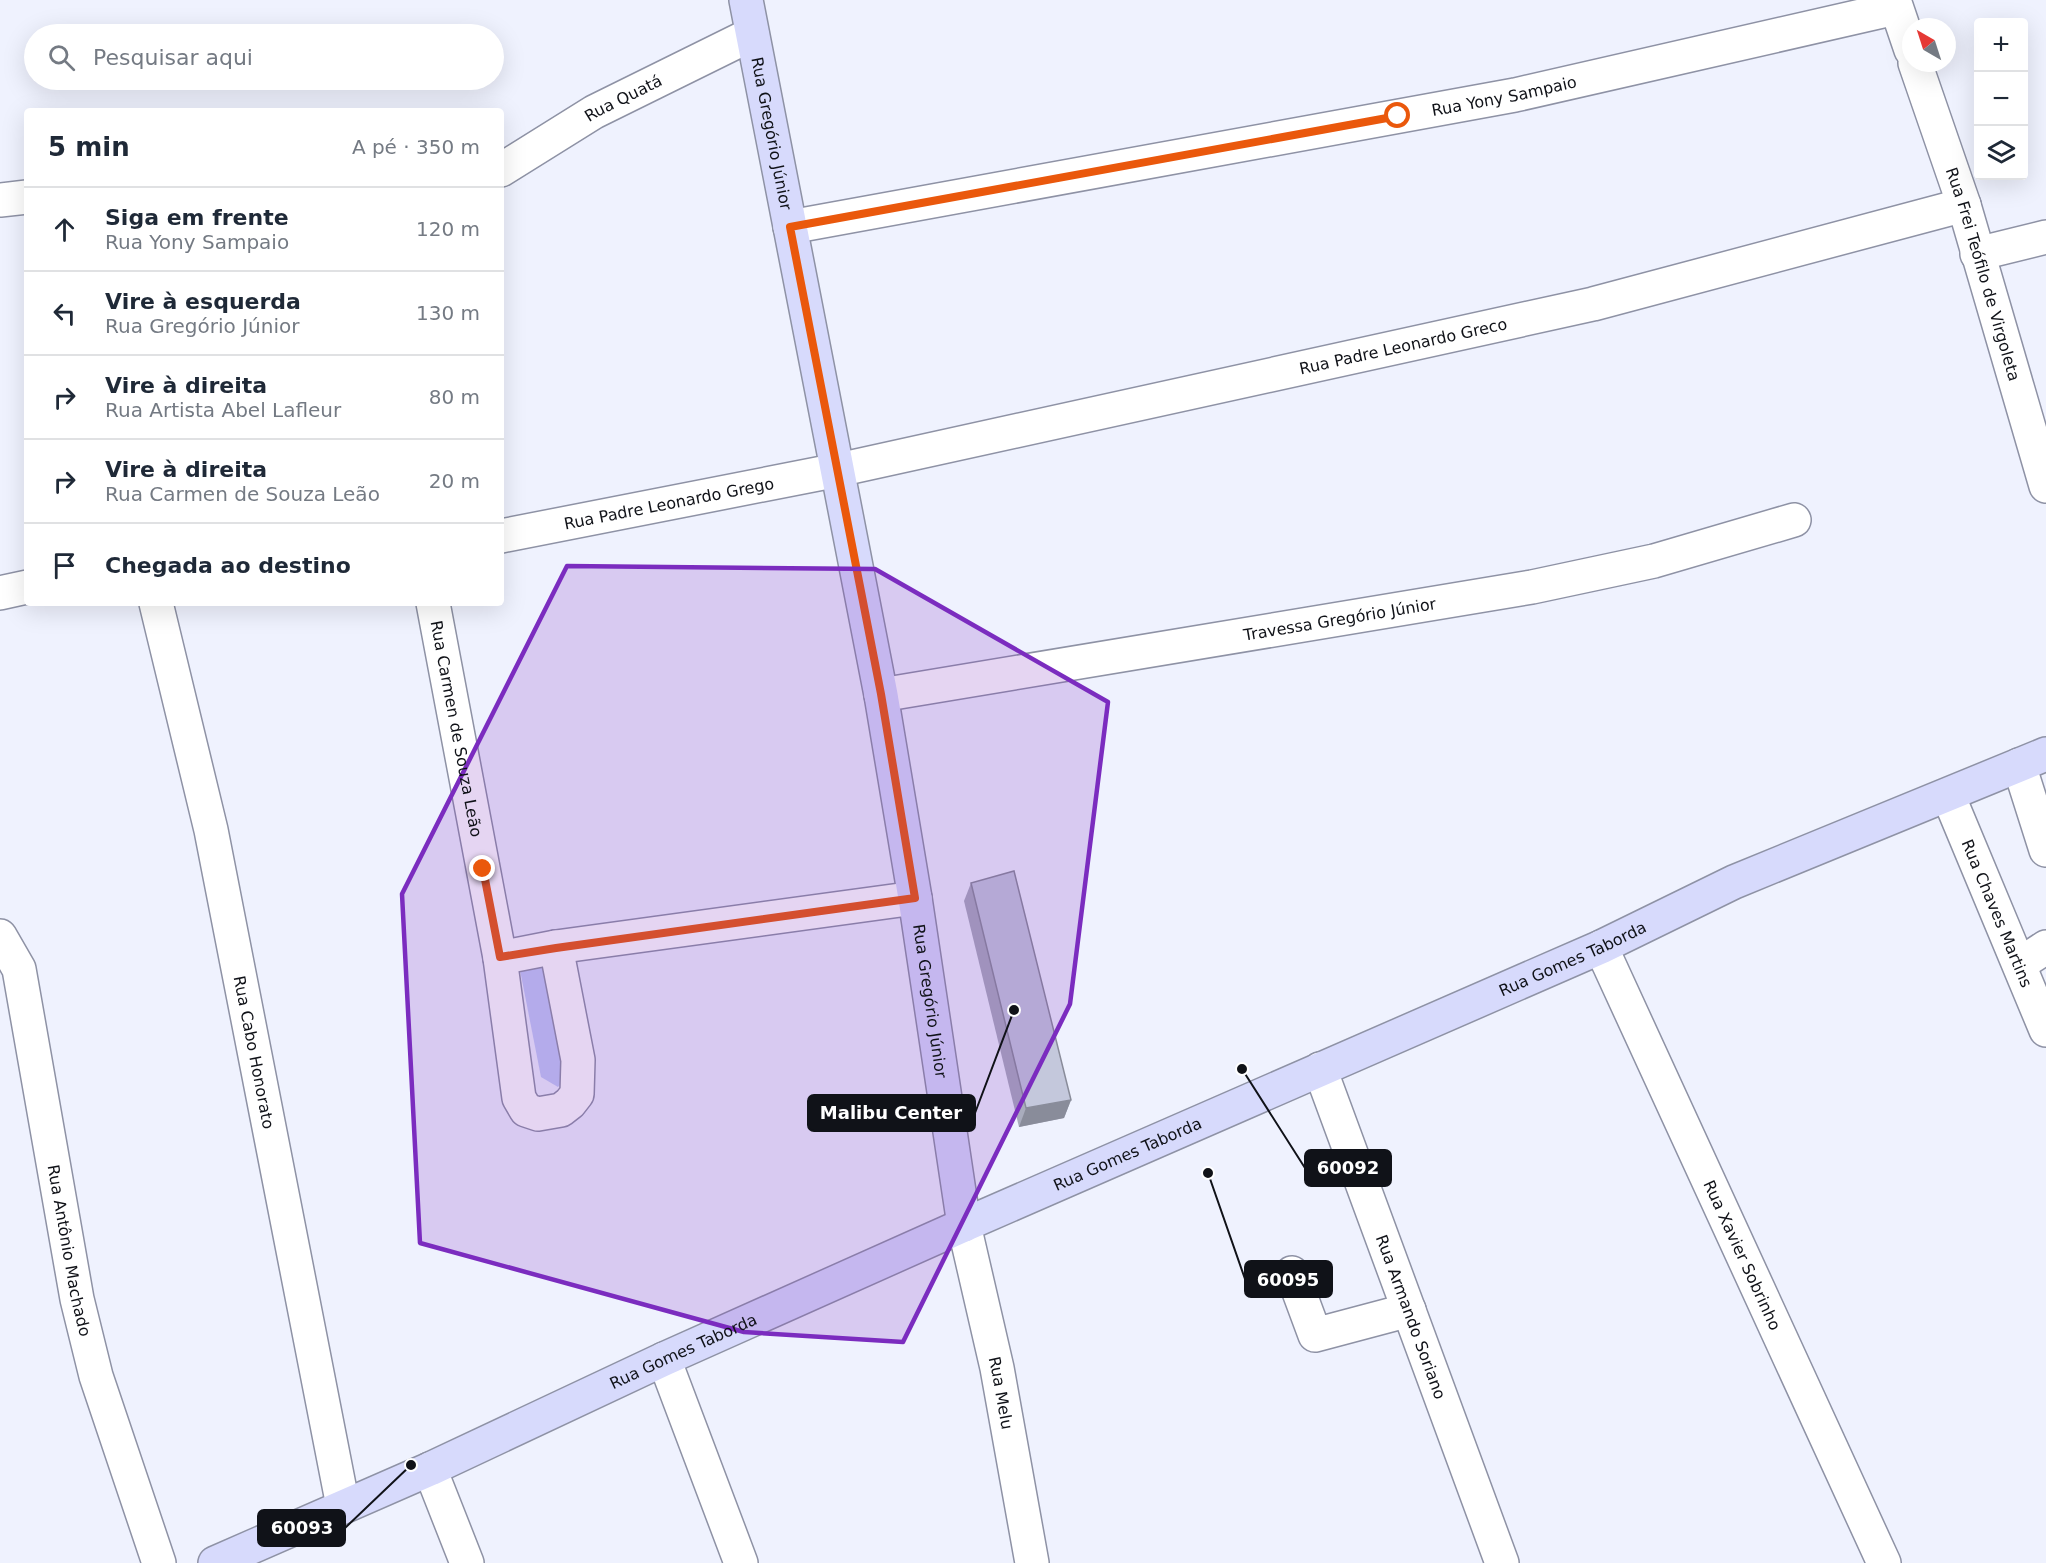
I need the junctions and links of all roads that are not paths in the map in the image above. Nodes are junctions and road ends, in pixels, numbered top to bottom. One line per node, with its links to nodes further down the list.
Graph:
1 (746, 0): 4 (main road, Rua Gregório Júnior)
2 (1895, 4): 3 (street); 10 (street, Rua Yony Sampaio)
3 (1902, 24)
4 (752, 34): 6 (street, Rua Quatá); 10 (main road, Rua Gregório Júnior)
5 (1918, 72): 9 (street, Rua Frei Teófilo de Virgoleta)
6 (504, 168)
7 (24, 197): 8 (street)
8 (0, 200)
9 (1964, 205): 12 (street, Rua Frei Teófilo de Virgoleta); 13 (street, Rua Padre Leonardo Greco)
10 (790, 227): 13 (main road, Rua Gregório Júnior)
11 (2046, 237): 12 (street)
12 (1977, 254): 14 (street, Rua Frei Teófilo de Virgoleta)
13 (838, 471): 16 (street, Rua Padre Leonardo Grego); 21 (main road, Rua Gregório Júnior)
14 (2046, 486)
15 (1794, 520): 21 (street, Travessa Gregório Júnior)
16 (504, 535)
17 (24, 588): 18 (street)
18 (0, 593)
19 (157, 606): 38 (street, Rua Cabo Honorato)
20 (434, 606): 30 (street, Rua Carmen de Souza Leão)
21 (881, 694): 25 (main road, Rua Gregório Júnior)
22 (2033, 759): 23 (main road, Rua Gomes Taborda); 24 (street)
23 (1948, 795): 27 (main road, Rua Gomes Taborda); 29 (street, Rua Chaves Martins)
24 (2046, 850)
25 (915, 898): 28 (street); 33 (main road, Rua Gregório Júnior)
26 (0, 936): 39 (street, Rua Antônio Machado)
27 (1601, 947): 32 (main road, Rua Gomes Taborda); 45 (street, Rua Xavier Sobrinho)
28 (556, 948): 30 (street); 30 (street, Rua Carmen de Souza Leão)
29 (2033, 955): 31 (street, Rua Chaves Martins)
30 (500, 957)
31 (2046, 1030)
32 (1320, 1070): 33 (main road, Rua Gomes Taborda); 35 (street, Rua Armando Soriano)
33 (964, 1225): 36 (main road, Rua Gomes Taborda); 43 (street, Rua Melu)
34 (1292, 1273): 35 (street)
35 (1409, 1310): 44 (street, Rua Armando Soriano)
36 (664, 1359): 37 (main road, Rua Gomes Taborda); 42 (street)
37 (430, 1469): 38 (main road, Rua Gomes Taborda); 41 (street)
38 (344, 1506): 40 (main road, Rua Gomes Taborda)
39 (159, 1563)
40 (215, 1563)
41 (467, 1563)
42 (741, 1563)
43 (1032, 1563)
44 (1502, 1563)
45 (1884, 1563)

